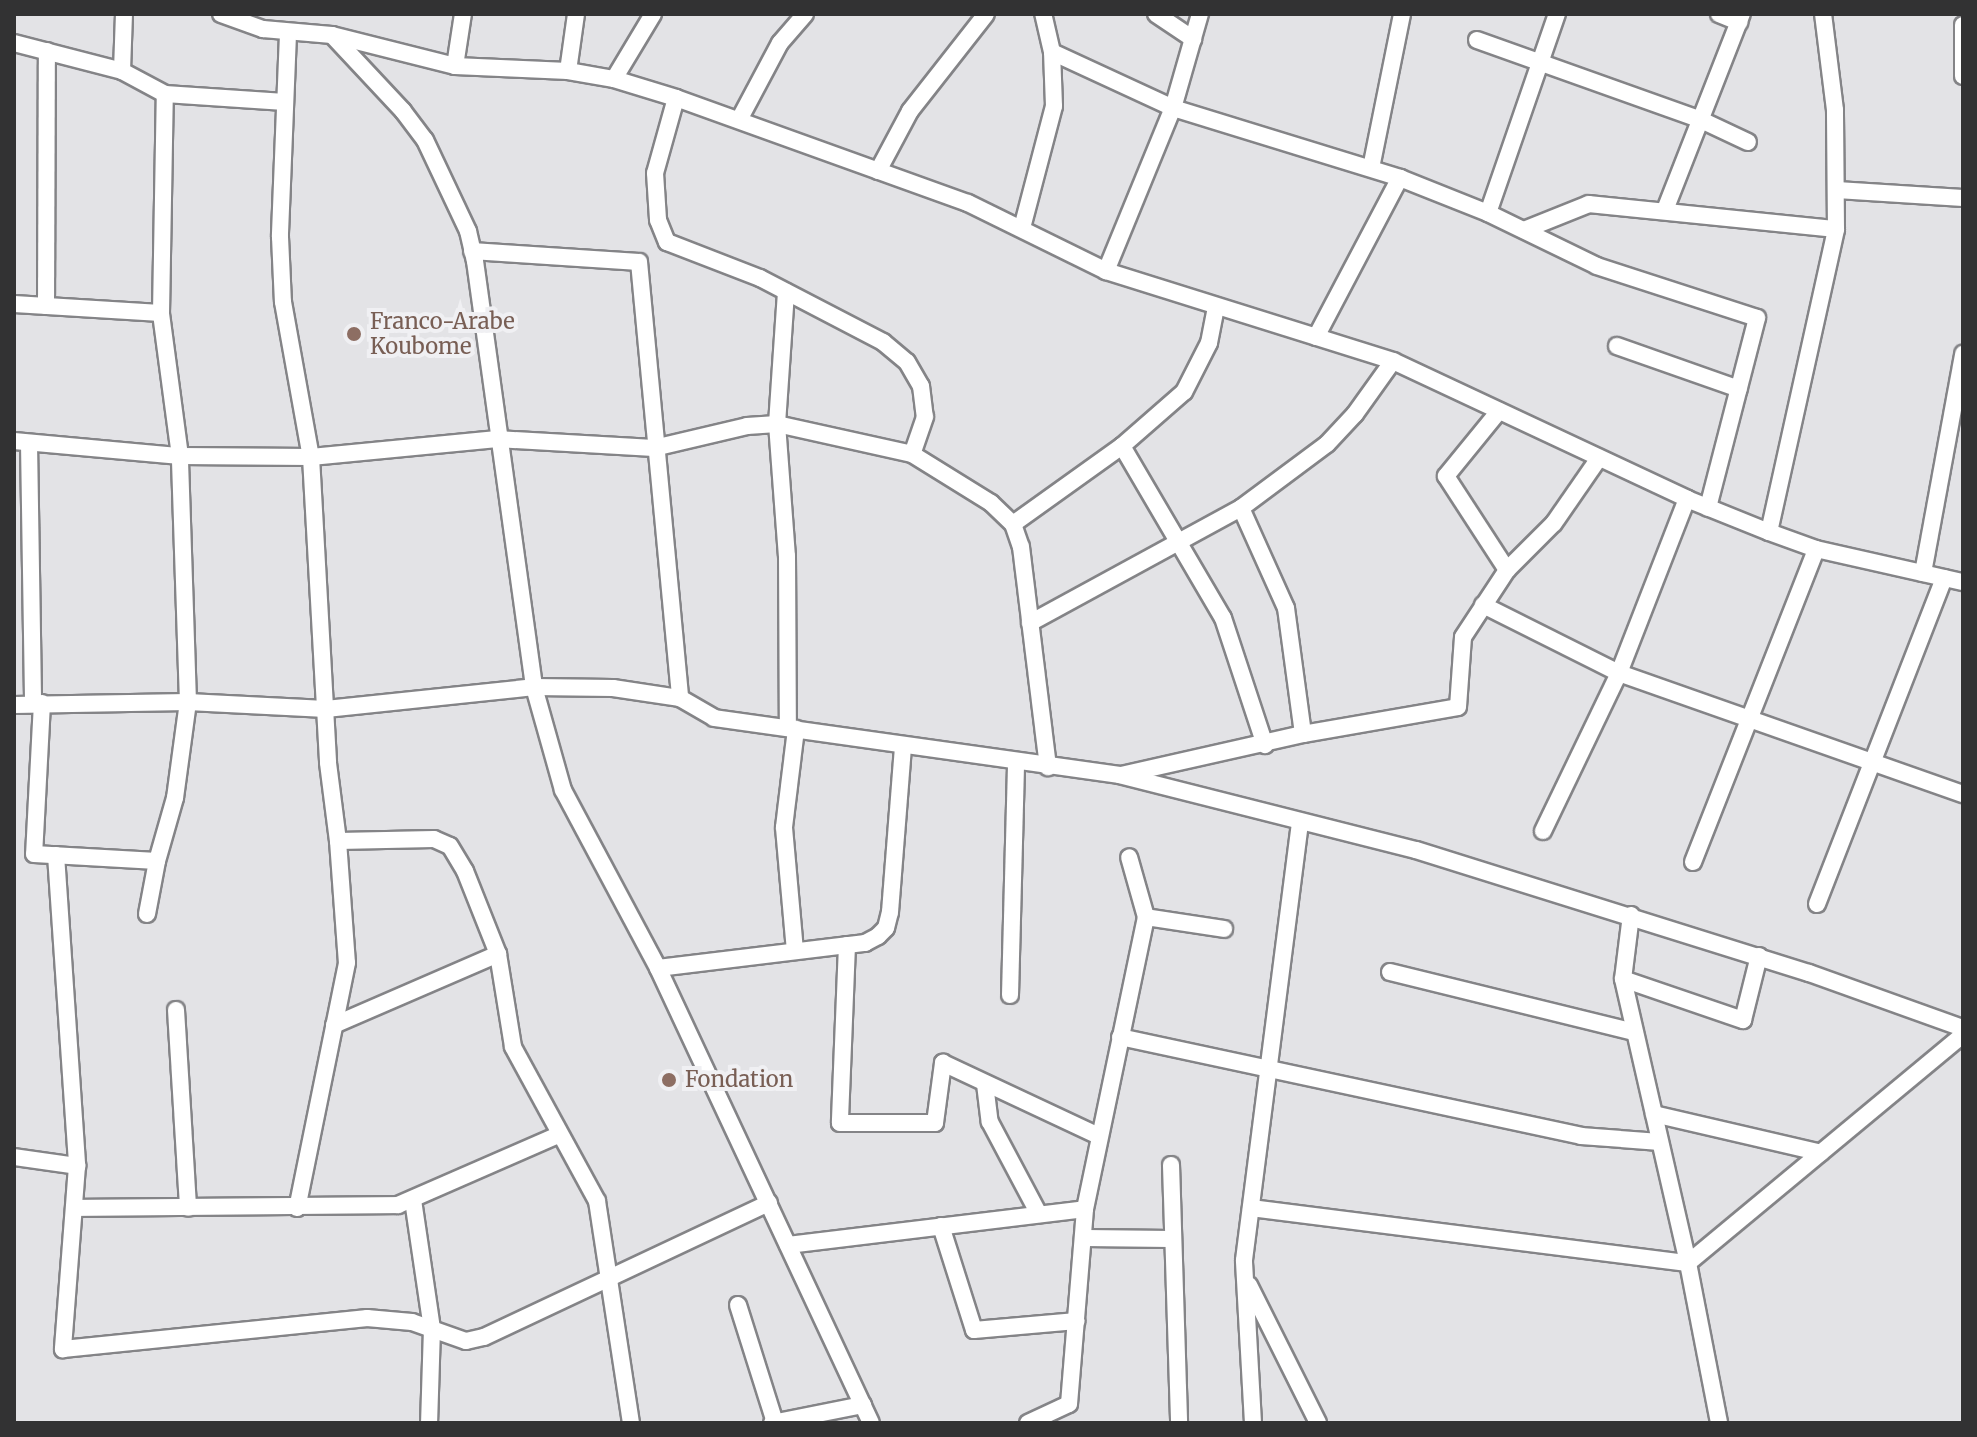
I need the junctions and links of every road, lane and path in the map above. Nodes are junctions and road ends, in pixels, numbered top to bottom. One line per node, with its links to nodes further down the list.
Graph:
1 (124, 14): 27 (street)
2 (221, 14): 16 (street)
3 (463, 14): 26 (street)
4 (576, 14): 28 (street)
5 (653, 14): 30 (street)
6 (805, 14): 36 (street)
7 (986, 14): 39 (street)
8 (1043, 14): 24 (street)
9 (1156, 14): 20 (street)
10 (1200, 14): 20 (street)
11 (1402, 14): 38 (street)
12 (1557, 14): 25 (street)
13 (1719, 14): 15 (street)
14 (1823, 14): 41 (street)
15 (1741, 18): 35 (street)
16 (265, 22): 18 (street)
17 (1963, 25): 29 (street)
18 (288, 34): 19 (street); 33 (street)
19 (332, 35): 26 (street); 48 (street)
20 (1193, 39): 34 (street)
21 (1477, 40): 25 (street)
22 (14, 43): 23 (street)
23 (47, 51): 27 (street); 52 (street)
24 (1052, 52): 34 (street); 45 (street)
25 (1540, 61): 35 (street); 44 (street)
26 (455, 66): 28 (street)
27 (122, 71): 31 (street)
28 (568, 71): 30 (street)
29 (1963, 76)
30 (614, 79): 32 (street)
31 (165, 94): 33 (street); 54 (street)
32 (676, 98): 36 (street); 50 (street)
33 (285, 102): 68 (street)
34 (1173, 108): 38 (street); 49 (street)
35 (1699, 119): 37 (street); 43 (street)
36 (739, 120): 39 (street)
37 (1748, 142)
38 (1371, 168): 40 (street)
39 (878, 171): 45 (street)
40 (1400, 178): 44 (street); 55 (street)
41 (1837, 190): 42 (street); 46 (street)
42 (1963, 198)
43 (1665, 210): 46 (street); 47 (street)
44 (1488, 213): 47 (street)
45 (1022, 228): 49 (street)
46 (1836, 229): 74 (street)
47 (1524, 230): 59 (street)
48 (472, 251): 62 (street); 65 (street)
49 (1106, 271): 53 (street)
50 (786, 292): 61 (street); 66 (street)
51 (14, 304): 52 (street)
52 (46, 306): 54 (street)
53 (1216, 308): 55 (street); 64 (street)
54 (161, 313): 67 (street)
55 (1316, 337): 58 (street)
56 (1617, 346): 59 (street)
57 (1963, 354): 78 (street)
58 (1393, 361): 60 (street); 71 (street)
59 (1739, 389): 72 (street)
60 (1499, 411): 69 (street); 77 (street)
61 (777, 424): 65 (street); 66 (street); 91 (street)
62 (497, 439): 65 (street); 68 (street); 84 (street)
63 (22, 442): 67 (street); 87 (street)
64 (1122, 446): 73 (street); 75 (street)
65 (654, 448): 85 (street)
66 (912, 454): 73 (street)
67 (180, 456): 68 (street); 86 (street)
68 (311, 457): 89 (street)
69 (1599, 458): 70 (street); 77 (street)
70 (1687, 499): 72 (street); 83 (street)
71 (1241, 508): 75 (street); 92 (street)
72 (1708, 508): 74 (street)
73 (1013, 524): 82 (street)
74 (1769, 532): 76 (street)
75 (1180, 539): 82 (street); 93 (street)
76 (1816, 549): 78 (street); 90 (street)
77 (1507, 570): 81 (street)
78 (1923, 573): 79 (street)
79 (1944, 578): 80 (street); 96 (street)
80 (1963, 582)
81 (1483, 605): 83 (street); 92 (street)
82 (1030, 623): 97 (street)
83 (1619, 673): 90 (street); 101 (street)
84 (534, 687): 85 (street); 89 (street); 116 (street)
85 (680, 698): 91 (street)
86 (188, 702): 87 (street); 89 (street); 105 (street)
87 (37, 703): 88 (street); 103 (street)
88 (14, 705)
89 (326, 709): 102 (street)
90 (1750, 720): 96 (street); 106 (street)
91 (792, 728): 94 (street); 113 (street)
92 (1303, 734): 93 (street)
93 (1265, 745): 98 (street)
94 (903, 747): 95 (street); 112 (street)
95 (1016, 762): 97 (street); 119 (street)
96 (1872, 762): 99 (street); 107 (street)
97 (1048, 767): 98 (street)
98 (1119, 775): 100 (street)
99 (1963, 794)
100 (1300, 823): 109 (street); 126 (street)
101 (1543, 831)
102 (338, 841): 114 (street); 121 (street)
103 (56, 855): 105 (street); 135 (street)
104 (1129, 857): 110 (street)
105 (157, 861): 108 (street)
106 (1693, 862)
107 (1817, 904)
108 (147, 914)
109 (1631, 915): 115 (street); 118 (street)
110 (1146, 917): 111 (street); 125 (street)
111 (1224, 929)
112 (847, 945): 113 (street); 127 (street)
113 (795, 951): 116 (street)
114 (498, 954): 121 (street); 129 (street)
115 (1759, 956): 118 (street); 122 (street)
116 (658, 968): 137 (street)
117 (1390, 972): 123 (street)
118 (1623, 979): 123 (street)
119 (1010, 995)
120 (176, 1010): 139 (street)
121 (334, 1025): 140 (street)
122 (1963, 1028)
123 (1635, 1032): 128 (street)
124 (1963, 1035): 132 (street)
125 (1120, 1037): 126 (street); 130 (street)
126 (1269, 1068): 131 (street); 141 (street)
127 (985, 1084): 130 (street); 143 (street)
128 (1654, 1114): 131 (street); 132 (street)
129 (558, 1135): 136 (street); 150 (street)
130 (1099, 1136): 142 (street)
131 (1660, 1142): 148 (street)
132 (1821, 1153): 148 (street)
133 (14, 1157): 135 (street)
134 (1171, 1165): 146 (street)
135 (77, 1166): 138 (street)
136 (413, 1200): 140 (street); 153 (street)
137 (769, 1203): 147 (street); 150 (street)
138 (75, 1208): 139 (street); 153 (street)
139 (188, 1208): 140 (street)
140 (297, 1208)
141 (1251, 1208): 148 (street); 149 (street)
142 (1085, 1209): 143 (street); 145 (street)
143 (1039, 1214): 144 (street)
144 (941, 1226): 147 (street); 152 (street)
145 (1085, 1238): 146 (street); 152 (street)
146 (1171, 1239): 160 (street)
147 (788, 1245): 154 (street)
148 (1688, 1263): 163 (street)
149 (1245, 1276): 161 (street); 162 (street)
150 (606, 1280): 153 (street); 156 (street)
151 (738, 1305): 157 (street)
152 (1077, 1321): 159 (street)
153 (432, 1329): 155 (street)
154 (863, 1405): 157 (street); 158 (street)
155 (429, 1423)
156 (631, 1423)
157 (773, 1423)
158 (871, 1423)
159 (1028, 1423)
160 (1179, 1423)
161 (1253, 1423)
162 (1318, 1423)
163 (1719, 1423)

